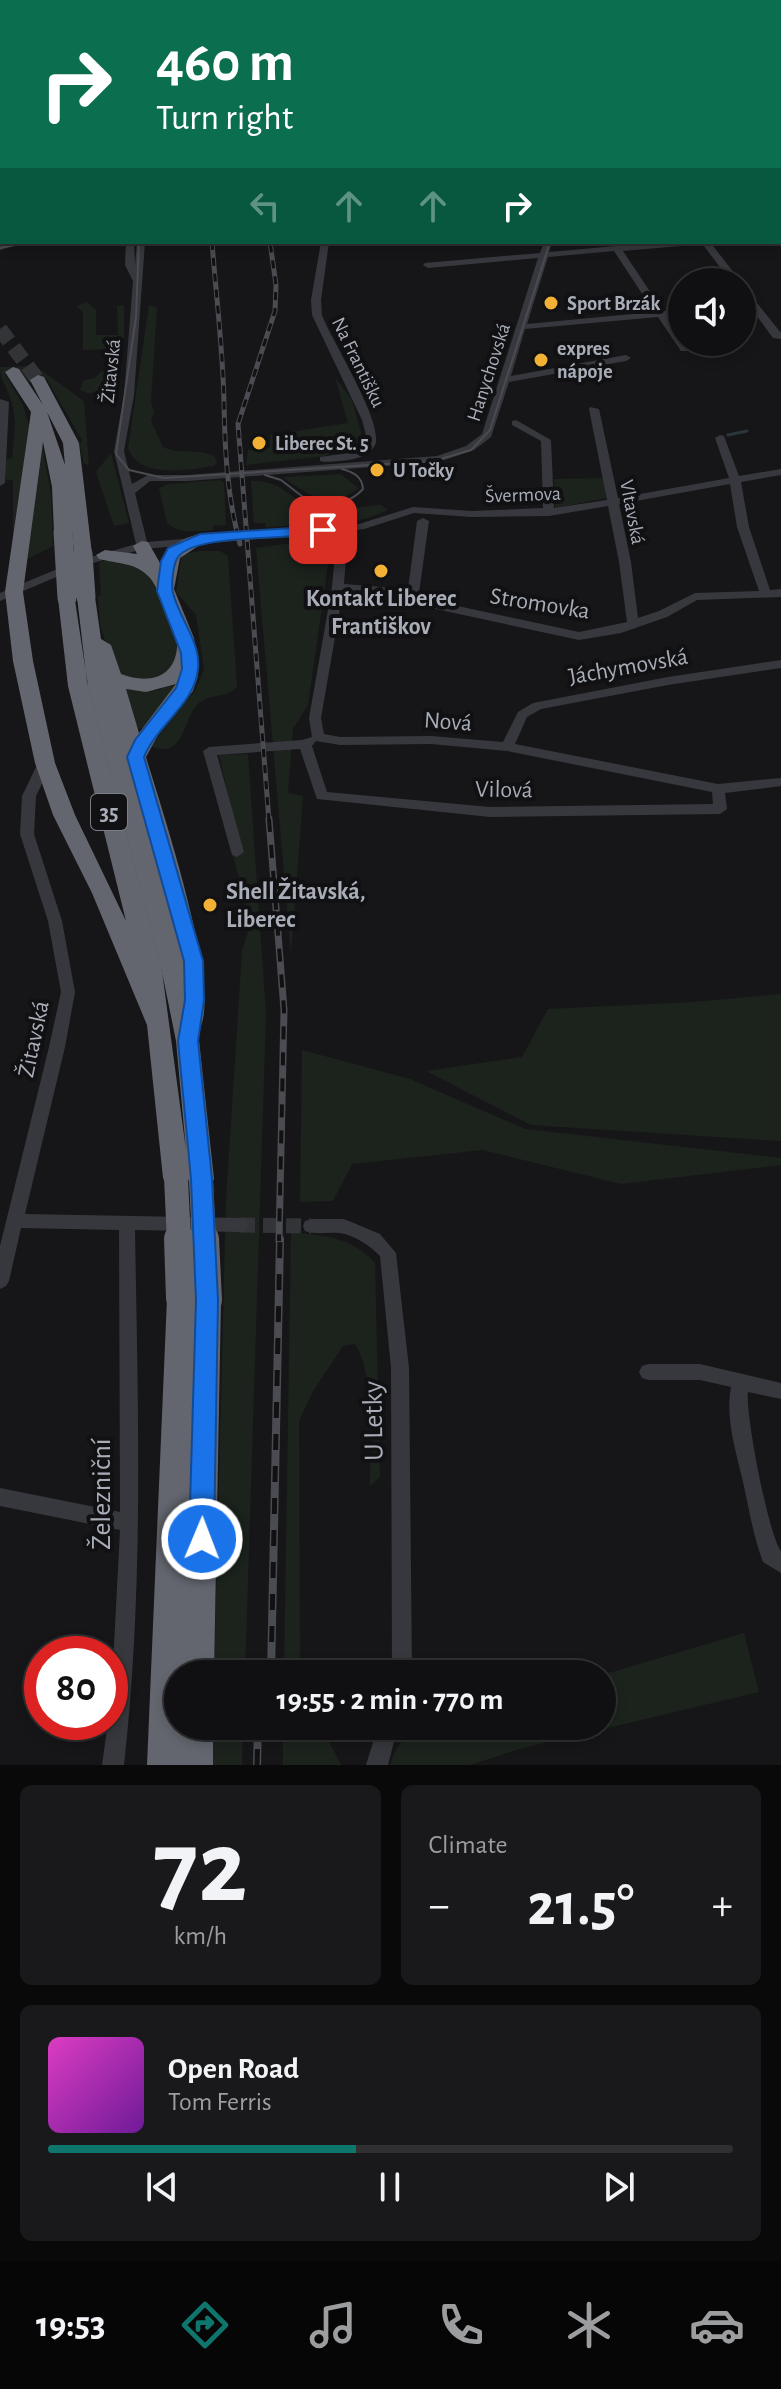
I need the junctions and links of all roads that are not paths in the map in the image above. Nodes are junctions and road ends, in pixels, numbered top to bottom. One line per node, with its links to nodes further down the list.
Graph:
1 (670, 0): 2 (street)
2 (679, 0)
3 (130, 244): 13 (street, Žitavská)
4 (141, 244): 13 (street, Žitavská)
5 (325, 244): 30 (street, Na Františku)
6 (547, 244): 10 (street, Hanychovská)
7 (671, 244): 9 (street)
8 (707, 244): 12 (street)
9 (617, 249): 10 (street); 15 (street)
10 (544, 257): 11 (street); 18 (street, Hanychovská)
11 (428, 265)
12 (725, 268)
13 (138, 281): 29 (street, Žitavská)
14 (668, 313): 15 (street)
15 (661, 314): 17 (street); 18 (street)
16 (756, 314): 19 (street)
17 (668, 325)
18 (521, 327): 23 (street, Hanychovská)
19 (778, 336)
20 (626, 358): 23 (street)
21 (13, 372): 25 (highway, 35)
22 (38, 380): 40 (highway, 35)
23 (505, 380): 30 (street, Hanychovská)
24 (2, 402): 34 (street)
25 (39, 409): 40 (highway, 35); 47 (highway)
26 (594, 409): 36 (street, Vltavská)
27 (516, 423): 37 (street)
28 (720, 438): 33 (street)
29 (122, 465): 32 (street); 35 (street, Žitavská)
30 (274, 471): 32 (street, Hanychovská)
31 (781, 472): 33 (street, Švermova)
32 (148, 478): 35 (street)
33 (735, 479): 36 (street, Švermova); 48 (street)
34 (0, 483)
35 (130, 491): 42 (street, Žitavská)
36 (612, 502): 37 (street, Švermova); 50 (street, Vltavská)
37 (549, 513): 39 (street, Švermova)
38 (423, 521): 46 (street)
39 (343, 529): 41 (street, Švermova); 44 (street)
40 (72, 532): 49 (highway, 35, bridge)
41 (200, 539): 42 (street, Švermova); 45 (highway)
42 (142, 546): 43 (street, Švermova); 45 (highway)
43 (105, 555): 45 (highway); 47 (street, Švermova)
44 (338, 587): 46 (street, Stromovka); 54 (street)
45 (165, 591): 51 (highway)
46 (413, 593): 50 (street, Stromovka)
47 (7, 595): 57 (highway)
48 (777, 595): 50 (street, Stromovka)
49 (80, 602): 53 (highway); 61 (highway, 35); 62 (highway, 35)
50 (633, 622)
51 (186, 645): 53 (highway); 56 (highway)
52 (781, 664): 55 (street, Jáchymovská)
53 (113, 678): 56 (highway)
54 (312, 740): 55 (street, Nová); 59 (street, Vilová); 60 (street)
55 (507, 747): 59 (street, Nová)
56 (136, 757): 62 (highway)
57 (45, 763): 61 (highway); 64 (street, Žitavská)
58 (781, 782): 59 (street, Nová)
59 (718, 789)
60 (237, 852)
61 (159, 1025): 63 (highway, 35)
62 (188, 1041): 63 (highway, 35)
63 (188, 1179): 69 (highway, 35, bridge)
64 (15, 1221): 65 (street); 68 (street, Žitavská)
65 (127, 1223): 66 (street); 74 (street, Železniční)
66 (240, 1225)
67 (311, 1226): 77 (street, U Letky)
68 (0, 1281)
69 (194, 1299): 76 (highway, 35); 81 (highway, 35)
70 (648, 1372): 71 (street)
71 (741, 1380): 72 (street); 75 (street)
72 (781, 1391)
73 (0, 1497): 74 (street)
74 (129, 1523): 80 (street, Železniční)
75 (781, 1563)
76 (198, 1660)
77 (402, 1660)
78 (197, 1740): 82 (highway)
79 (384, 1740): 83 (street)
80 (113, 1765)
81 (164, 1765)
82 (196, 1765)
83 (377, 1765)

